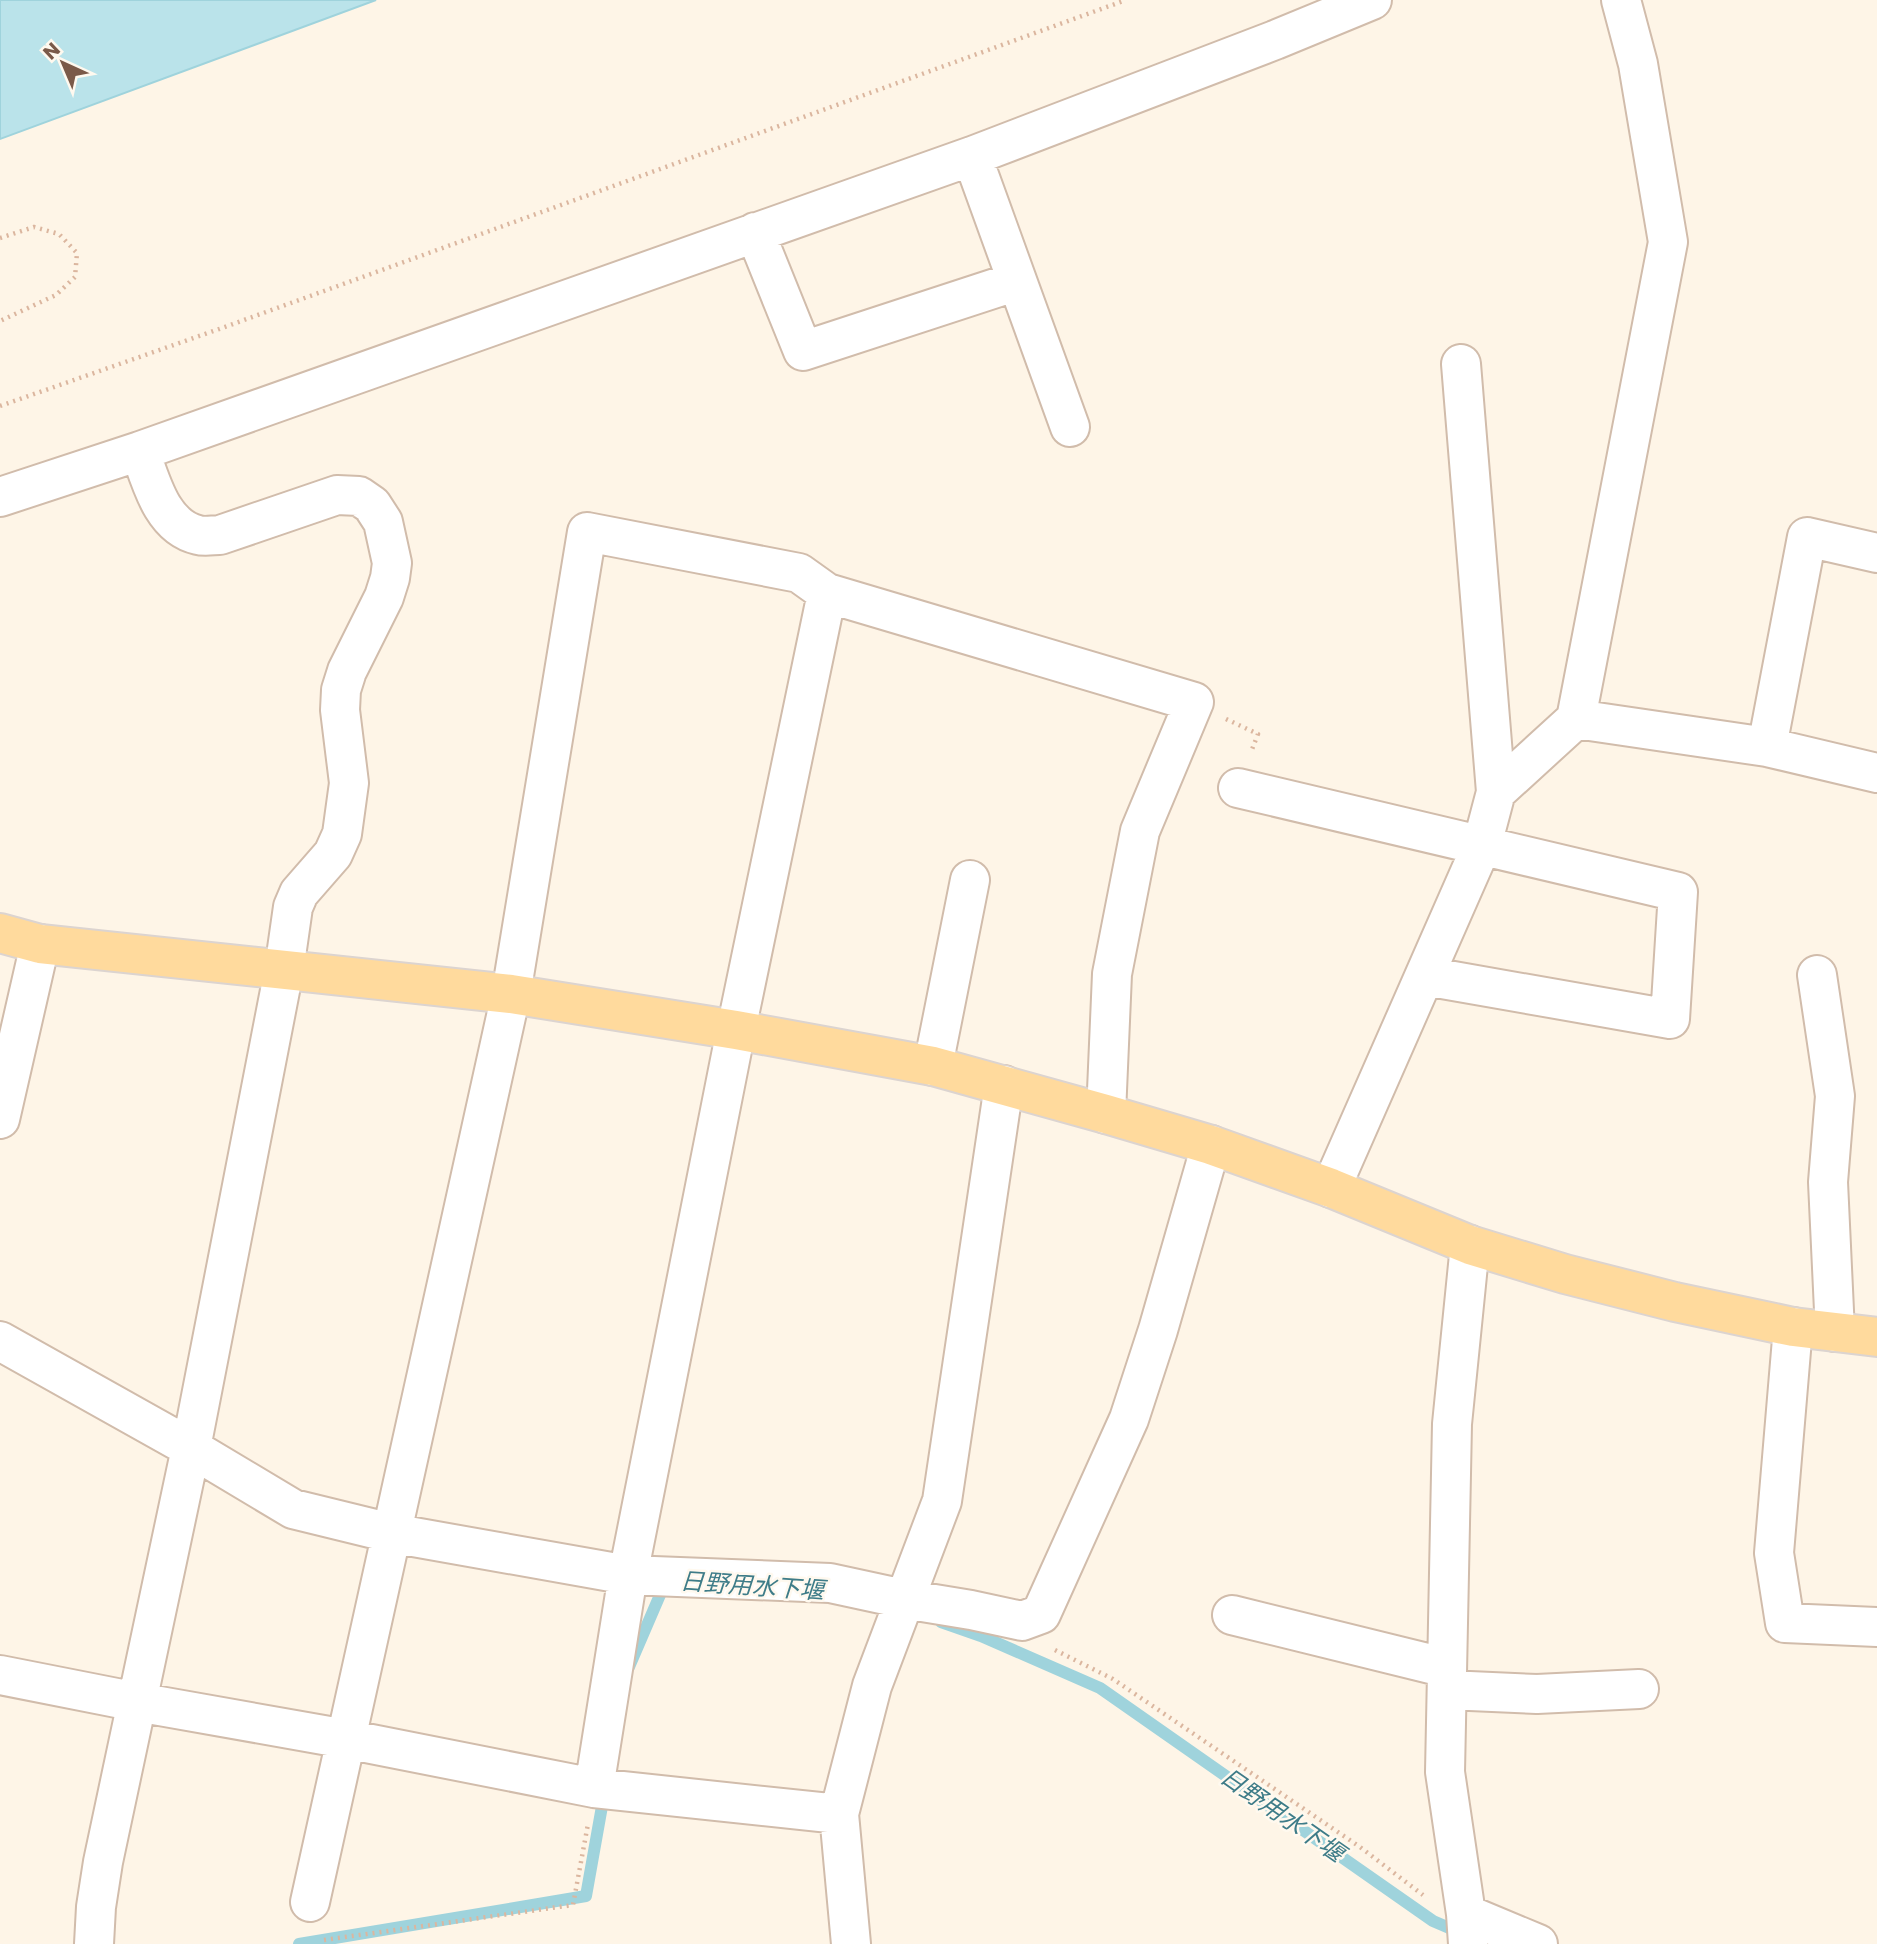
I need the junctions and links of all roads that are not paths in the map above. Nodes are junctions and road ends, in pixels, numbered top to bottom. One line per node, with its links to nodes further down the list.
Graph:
1 (1372, 0): 3 (street)
2 (1621, 0): 12 (street)
3 (972, 156): 4 (street); 5 (street)
4 (755, 232): 5 (street); 8 (street)
5 (1017, 281): 7 (street)
6 (1461, 364): 16 (street)
7 (1070, 427)
8 (140, 451): 9 (street); 21 (street)
9 (0, 497)
10 (1877, 553): 13 (street)
11 (827, 593): 24 (street); 25 (street); 28 (street)
12 (1576, 719): 13 (street); 16 (street)
13 (1767, 747): 14 (street)
14 (1877, 773)
15 (1238, 788): 17 (street)
16 (1496, 792): 17 (street)
17 (1482, 845): 22 (street); 22 (street)
18 (970, 880): 26 (street)
19 (0, 933): 20 (main road)
20 (40, 944): 21 (main road); 29 (street)
21 (284, 970): 24 (main road); 37 (street)
22 (1425, 975): 31 (street)
23 (1818, 975): 34 (street)
24 (511, 994): 25 (main road); 38 (street)
25 (736, 1030): 26 (main road); 39 (street)
26 (933, 1066): 27 (main road)
27 (1004, 1085): 28 (main road); 40 (street)
28 (1106, 1114): 30 (main road)
29 (0, 1119)
30 (1211, 1145): 31 (main road); 40 (street)
31 (1331, 1188): 32 (main road)
32 (1470, 1245): 33 (main road); 44 (street)
33 (1793, 1328): 34 (main road); 42 (street)
34 (1835, 1332): 35 (main road)
35 (1877, 1337)
36 (0, 1340): 37 (street)
37 (191, 1448): 38 (street); 46 (street)
38 (391, 1533): 39 (street); 47 (street)
39 (628, 1575): 40 (street); 48 (street)
40 (904, 1599): 49 (street)
41 (1232, 1615): 44 (street)
42 (1877, 1627)
43 (0, 1675): 46 (street)
44 (1447, 1679): 45 (street); 51 (street)
45 (1639, 1689)
46 (137, 1702): 47 (street); 52 (street)
47 (346, 1739): 48 (street); 50 (street)
48 (594, 1788): 49 (street)
49 (839, 1814): 53 (street)
50 (310, 1902)
51 (1466, 1925): 54 (street)
52 (94, 1944)
53 (851, 1944)
54 (1538, 1944)

